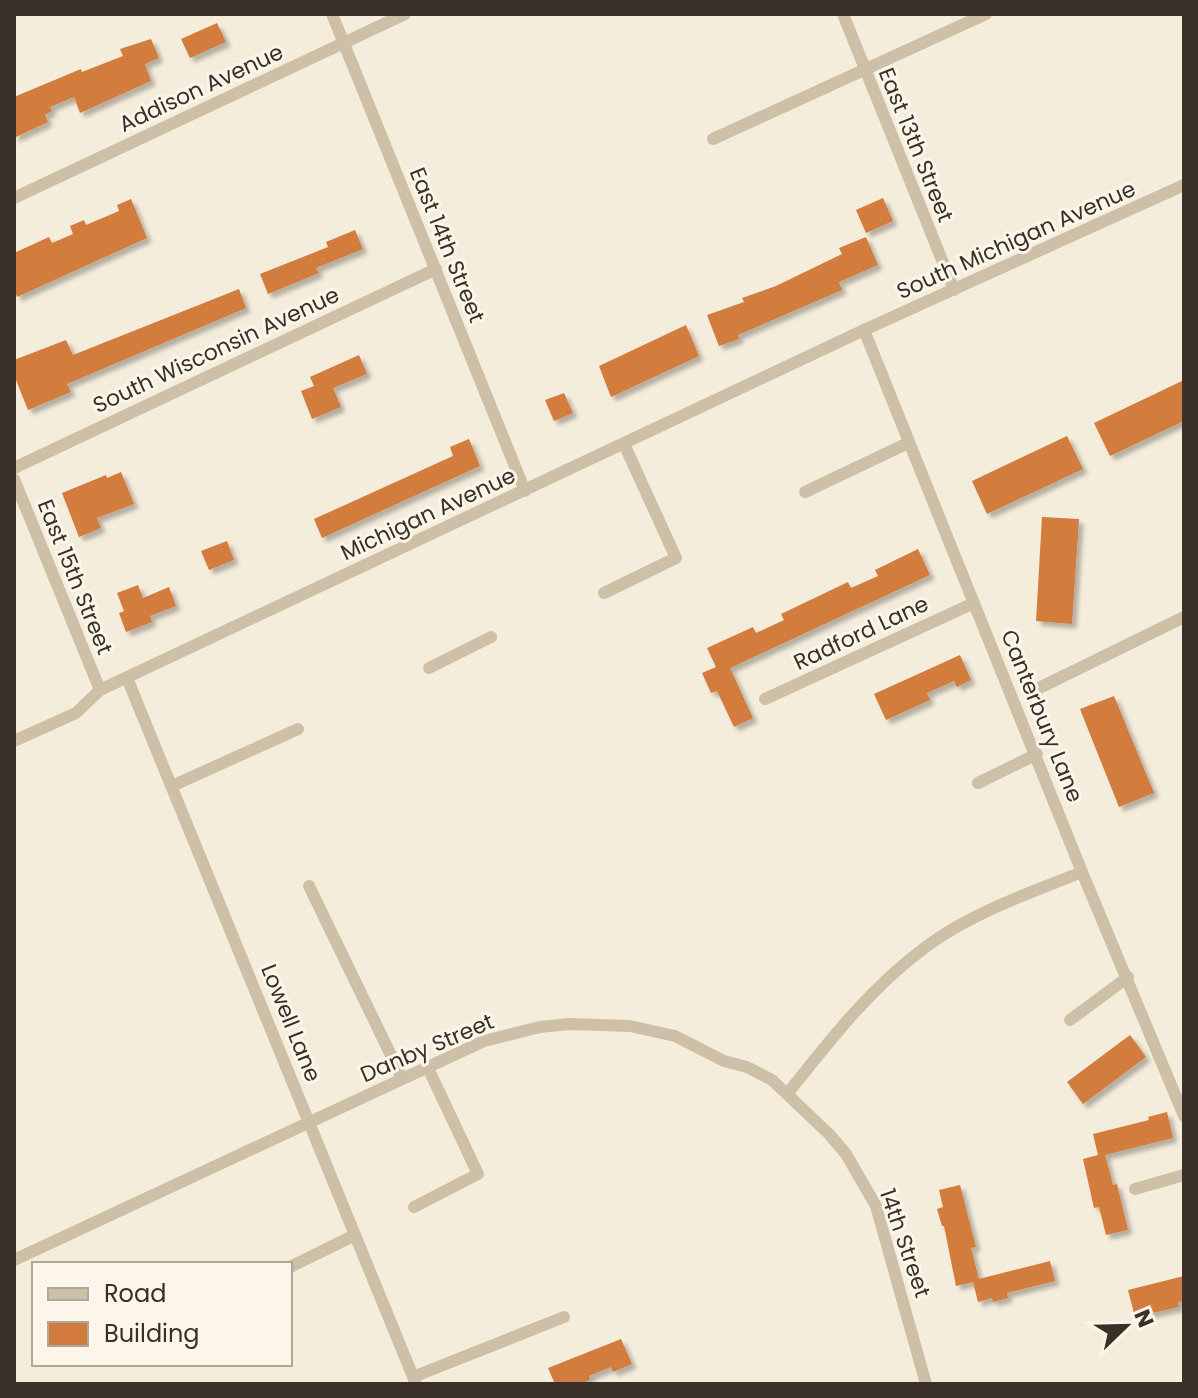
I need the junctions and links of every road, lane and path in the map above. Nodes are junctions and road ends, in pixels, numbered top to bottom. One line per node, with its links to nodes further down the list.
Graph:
1 (332, 14): 5 (street, East 14th Street)
2 (405, 14): 5 (street, Addison Avenue)
3 (843, 14): 6 (street, East 13th Street)
4 (986, 14): 6 (street)
5 (344, 43): 9 (street, Addison Avenue); 10 (street, East 14th Street)
6 (864, 69): 7 (street); 11 (street, East 13th Street)
7 (713, 139)
8 (1184, 185): 11 (street, South Michigan Avenue)
9 (14, 198)
10 (436, 269): 15 (street, South Wisconsin Avenue); 17 (street, East 14th Street)
11 (954, 290): 12 (street, South Michigan Avenue)
12 (864, 330): 13 (street, Canterbury Lane); 14 (street, Michigan Avenue)
13 (908, 443): 18 (street); 20 (street, Canterbury Lane)
14 (624, 444): 17 (street, Michigan Avenue); 19 (street)
15 (14, 468)
16 (14, 479): 25 (street, East 15th Street)
17 (525, 491): 24 (street, Michigan Avenue)
18 (805, 492)
19 (604, 593)
20 (974, 603): 27 (street, Radford Lane); 30 (street, Canterbury Lane)
21 (1184, 617): 26 (street)
22 (491, 637): 23 (street)
23 (429, 668)
24 (127, 678): 25 (street, Michigan Avenue); 32 (street, Lowell Lane)
25 (100, 690): 29 (street, Michigan Avenue)
26 (1033, 691)
27 (765, 699)
28 (298, 729): 32 (street)
29 (14, 741)
30 (1037, 754): 31 (street); 33 (street, Canterbury Lane)
31 (978, 783)
32 (172, 786): 41 (street, Lowell Lane)
33 (1082, 872): 35 (street, Canterbury Lane); 39 (street)
34 (309, 886): 38 (street)
35 (1128, 977): 36 (street); 40 (street, Canterbury Lane)
36 (1070, 1020)
37 (427, 1066): 38 (street, Danby Street); 39 (street, Danby Street); 44 (street)
38 (402, 1078): 41 (street, Danby Street)
39 (788, 1093): 50 (street, 14th Street)
40 (1184, 1116)
41 (309, 1122): 45 (street, Lowell Lane); 46 (street, Danby Street)
42 (1184, 1175): 43 (street)
43 (1135, 1189)
44 (414, 1207)
45 (355, 1235): 47 (street); 49 (street, Lowell Lane)
46 (14, 1260)
47 (292, 1266)
48 (564, 1317): 49 (street)
49 (414, 1380)
50 (926, 1384)

